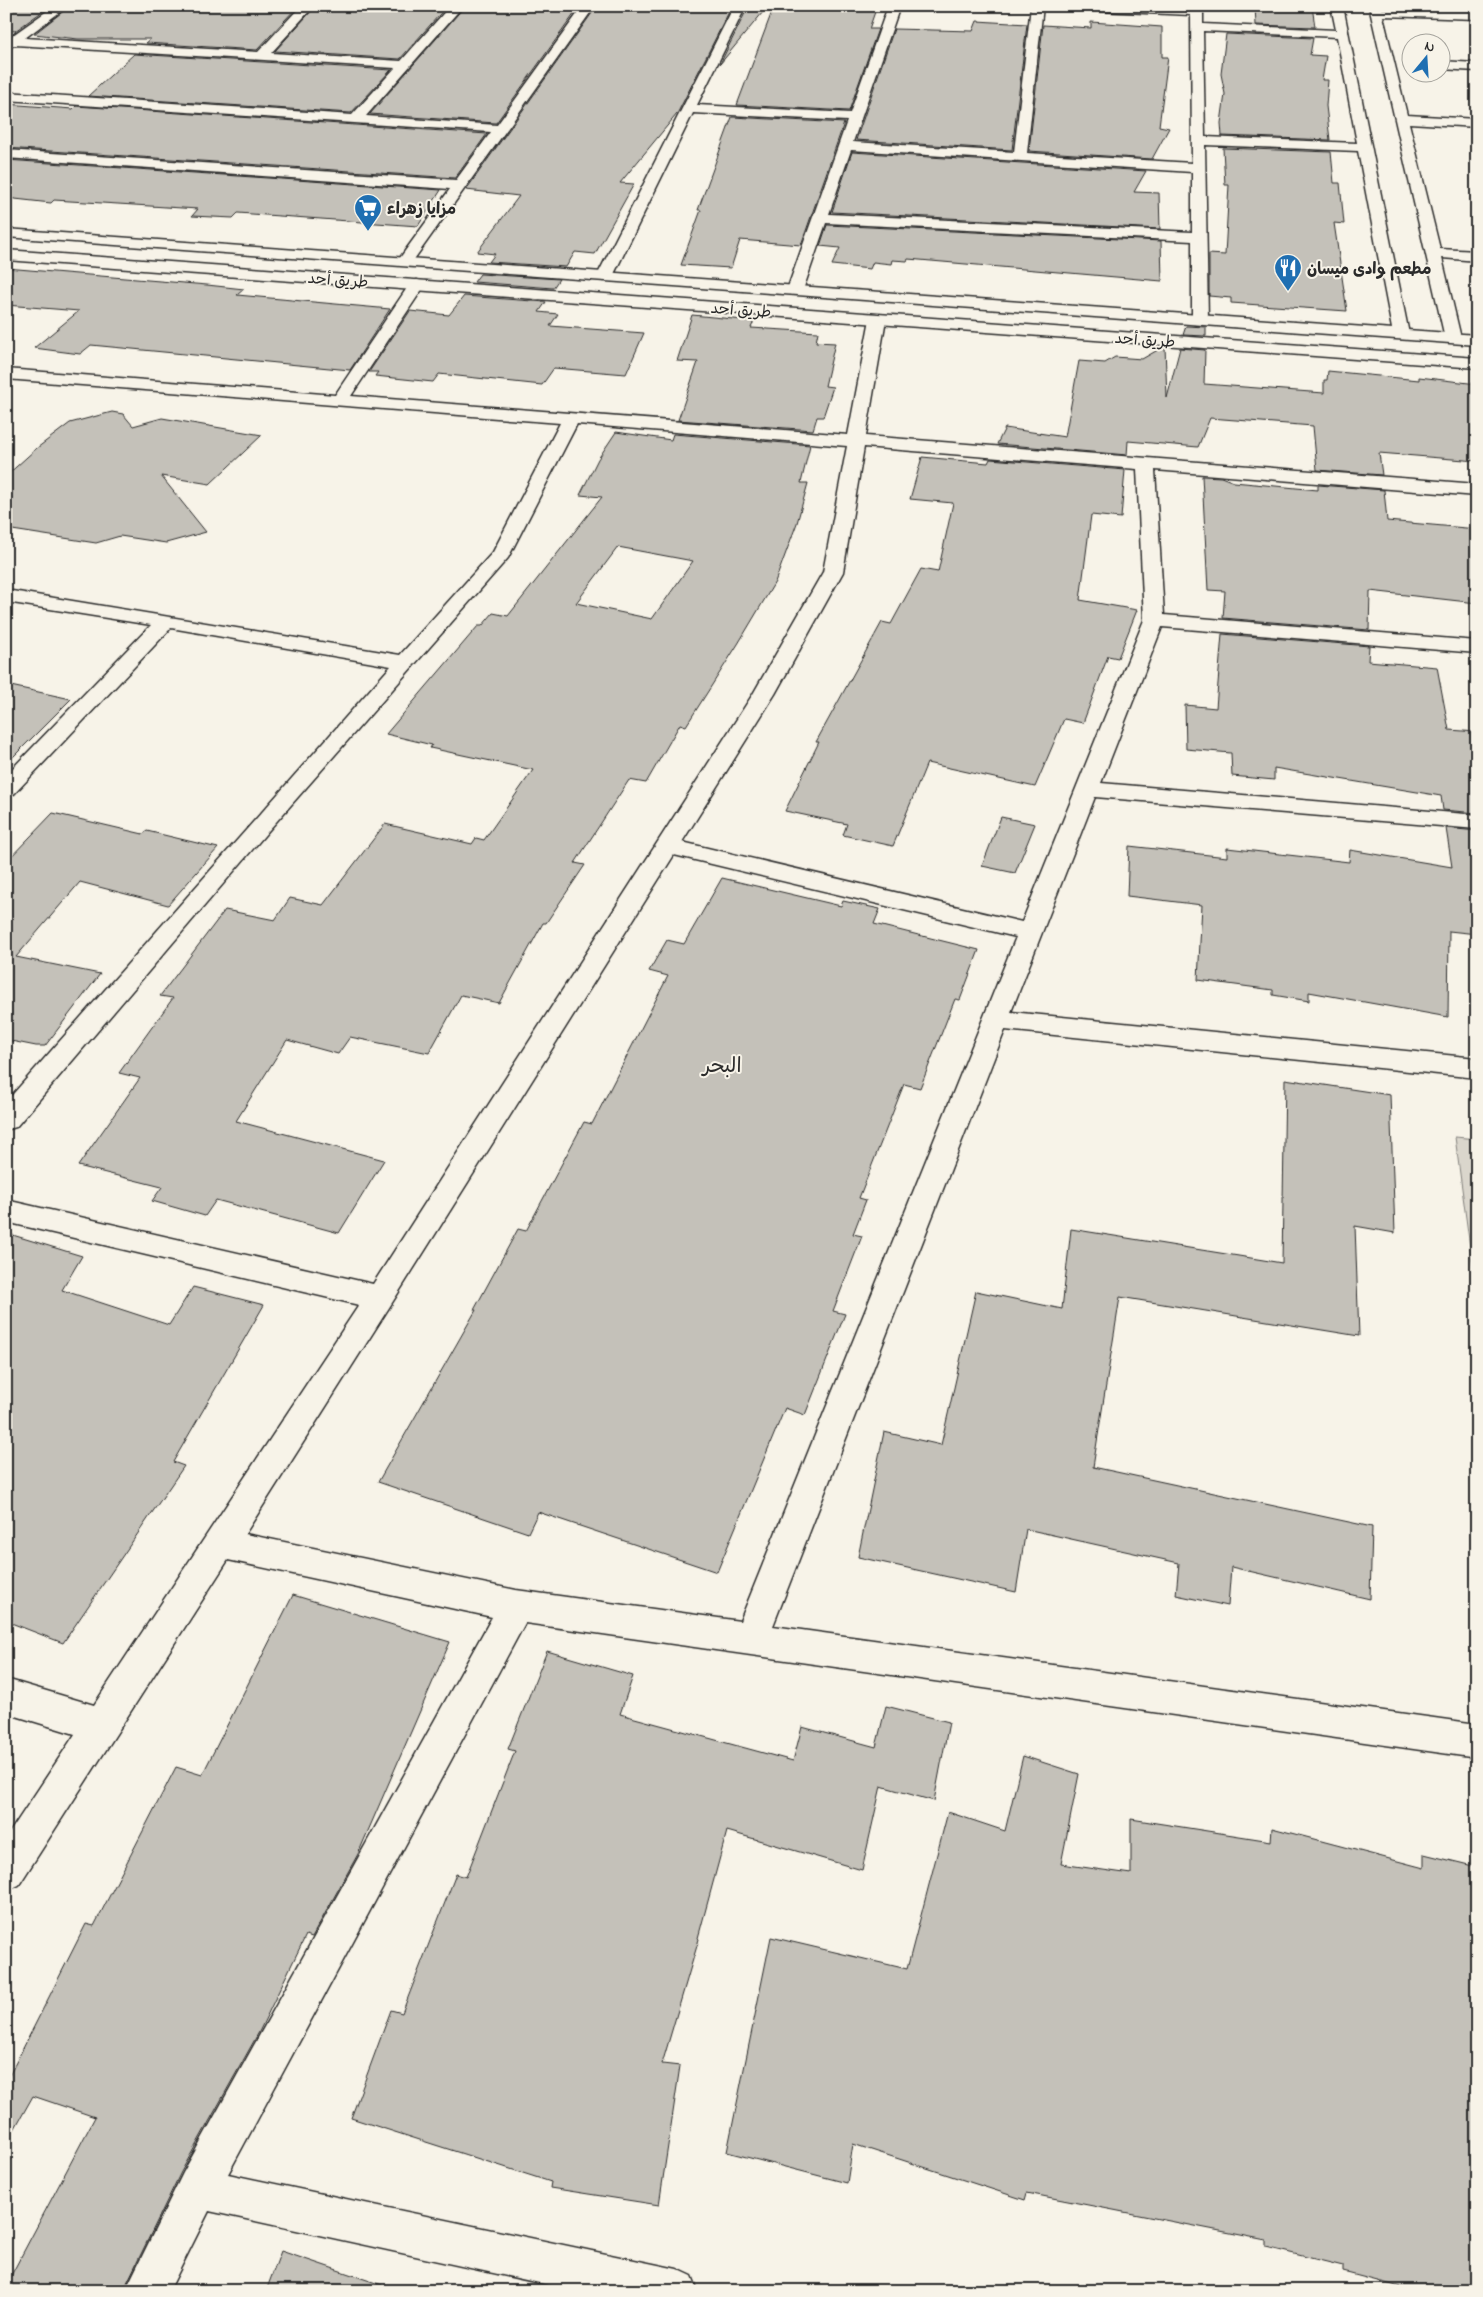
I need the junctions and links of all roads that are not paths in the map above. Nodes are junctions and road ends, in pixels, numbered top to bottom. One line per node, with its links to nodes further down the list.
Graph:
1 (62, 6): 15 (street)
2 (308, 6): 16 (street)
3 (457, 6): 17 (street)
4 (589, 6): 26 (street)
5 (740, 6): 21 (street)
6 (894, 6): 22 (street)
7 (1037, 6): 31 (street)
8 (1075, 6): 10 (street)
9 (1337, 6): 14 (street)
10 (1197, 9): 13 (street)
11 (1376, 9): 12 (street); 23 (street)
12 (1477, 15)
13 (1197, 27): 14 (street); 27 (street)
14 (1343, 34): 29 (street)
15 (10, 43): 16 (street)
16 (261, 56): 17 (street)
17 (405, 65): 24 (street)
18 (1450, 66): 19 (street)
19 (1477, 67)
20 (6, 96): 24 (street)
21 (689, 109): 22 (street); 41 (street)
22 (856, 117): 28 (street)
23 (1403, 118): 25 (street); 37 (street)
24 (356, 119): 26 (street)
25 (1477, 123)
26 (502, 129): 33 (street)
27 (1198, 141): 29 (street); 32 (street)
28 (845, 146): 31 (street); 34 (street)
29 (1365, 147): 46 (street)
30 (6, 154): 33 (street)
31 (1020, 157): 32 (street)
32 (1198, 168): 36 (street)
33 (460, 185): 40 (street)
34 (820, 218): 36 (street); 43 (street)
35 (6, 233): 40 (street, طريق أحد)
36 (1199, 237): 45 (street)
37 (1434, 253): 39 (street); 47 (street)
38 (6, 255): 42 (street, طريق أحد)
39 (1477, 256)
40 (405, 262): 41 (street, طريق أحد)
41 (605, 276): 43 (street, طريق أحد)
42 (417, 285): 44 (street, طريق أحد); 51 (street)
43 (796, 290): 45 (street, طريق أحد)
44 (878, 319): 49 (street, طريق أحد); 53 (street)
45 (1200, 320): 46 (street, طريق أحد)
46 (1401, 334): 47 (street, طريق أحد)
47 (1453, 338): 48 (street, طريق أحد)
48 (1477, 340)
49 (1477, 364)
50 (7, 375): 51 (street)
51 (340, 400): 52 (street)
52 (571, 419): 53 (street); 60 (street)
53 (856, 441): 54 (street); 64 (street)
54 (1146, 464): 55 (street); 57 (street)
55 (1477, 490)
56 (6, 596): 58 (street)
57 (1154, 620): 59 (street); 62 (street)
58 (166, 621): 60 (street); 61 (street)
59 (1477, 647)
60 (406, 662): 68 (street)
61 (6, 789)
62 (1088, 789): 63 (street); 65 (street)
63 (1477, 822)
64 (668, 846): 65 (street); 70 (street)
65 (1031, 932): 66 (street)
66 (996, 1020): 67 (street); 73 (street)
67 (1477, 1068)
68 (6, 1120)
69 (6, 1211): 70 (street)
70 (380, 1298): 71 (street)
71 (221, 1544): 72 (street); 75 (street)
72 (516, 1606): 73 (street); 78 (street)
73 (750, 1640): 76 (street)
74 (6, 1696): 75 (street)
75 (102, 1725): 77 (street)
76 (1477, 1741)
77 (6, 1872)
78 (198, 2188): 79 (street); 80 (street)
79 (146, 2291)
80 (677, 2291)

